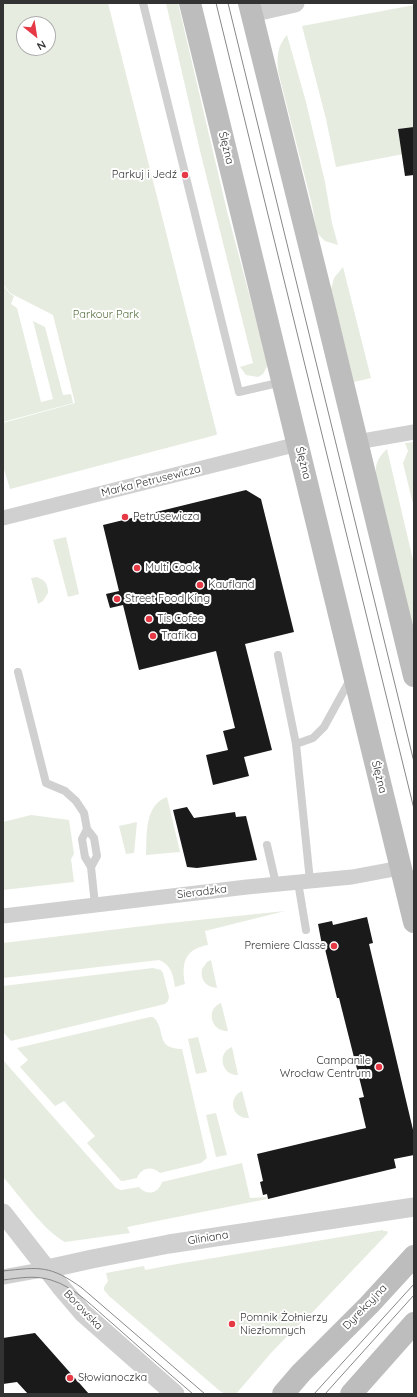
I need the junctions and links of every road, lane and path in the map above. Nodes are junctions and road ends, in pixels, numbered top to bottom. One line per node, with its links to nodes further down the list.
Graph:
1 (143, 3): 5 (lane)
2 (190, 3): 5 (main road, Ślężna)
3 (295, 3): 4 (street)
4 (250, 8): 7 (main road)
5 (283, 382): 8 (main road, Ślężna)
6 (414, 432): 7 (street)
7 (356, 442): 13 (main road)
8 (298, 444): 9 (street, Marka Petrusewicza); 12 (main road, Ślężna)
9 (3, 518)
10 (278, 655): 14 (lane)
11 (18, 672): 15 (lane)
12 (353, 674): 14 (lane); 18 (main road, Ślężna)
13 (414, 676)
14 (296, 744): 19 (lane)
15 (87, 829): 17 (lane); 17 (lane)
16 (267, 845): 20 (lane)
17 (91, 867): 21 (lane)
18 (400, 868): 19 (street, Sieradzka); 23 (main road, Ślężna)
19 (304, 881): 20 (street, Sieradzka); 24 (lane)
20 (276, 884): 21 (street, Sieradzka)
21 (95, 905): 22 (street, Sieradzka)
22 (3, 916)
23 (414, 922)
24 (306, 930)
25 (414, 1207): 28 (street, Gliniana)
26 (3, 1213): 28 (street, Borowska)
27 (414, 1256): 32 (main road, Dyrekcyjna)
28 (47, 1269): 29 (street, Gliniana); 31 (street, Borowska)
29 (3, 1277)
30 (414, 1323): 33 (main road)
31 (175, 1394)
32 (283, 1394)
33 (351, 1394)

